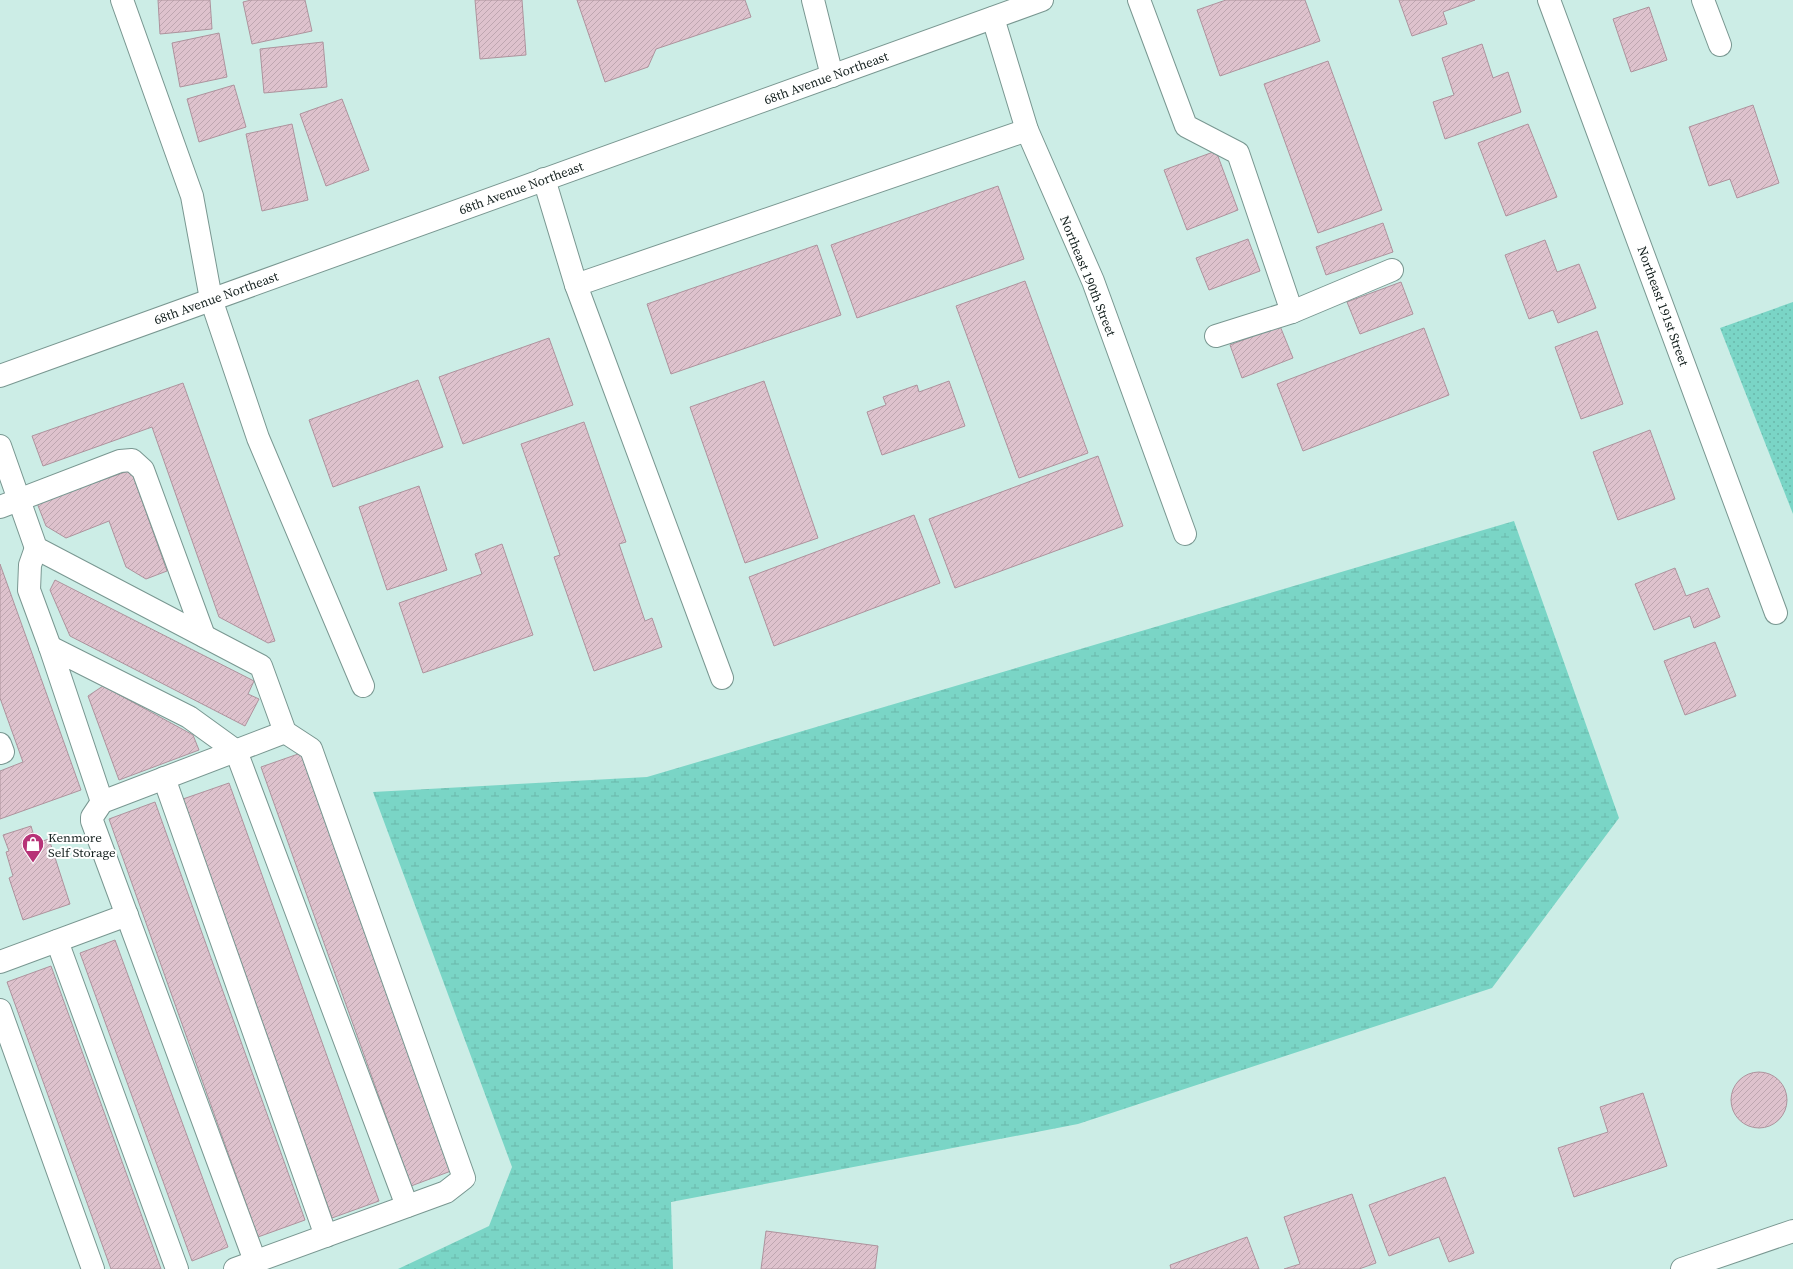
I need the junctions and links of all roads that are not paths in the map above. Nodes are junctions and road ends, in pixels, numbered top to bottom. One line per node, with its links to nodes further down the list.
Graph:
1 (122, 0): 14 (street)
2 (813, 0): 9 (street)
3 (1042, 0): 7 (street, 68th Avenue Northeast)
4 (1140, 0): 15 (street)
5 (1550, 0): 22 (street, Northeast 191st Street)
6 (1704, 0): 8 (street)
7 (993, 18): 9 (street, 68th Avenue Northeast); 10 (street, Northeast 190th Street)
8 (1720, 45)
9 (832, 76): 11 (street, 68th Avenue Northeast)
10 (1028, 130): 13 (street); 20 (street, Northeast 190th Street)
11 (544, 179): 13 (street); 14 (street, 68th Avenue Northeast)
12 (1392, 270): 15 (street)
13 (576, 284): 25 (street)
14 (212, 299): 17 (street, 68th Avenue Northeast); 26 (street)
15 (1292, 312): 16 (street)
16 (1216, 336)
17 (0, 376)
18 (0, 446): 19 (street)
19 (10, 504): 21 (street); 23 (street)
20 (1185, 534)
21 (36, 548): 23 (street); 24 (street)
22 (1776, 612)
23 (204, 636): 27 (street)
24 (50, 647): 29 (street); 32 (street)
25 (722, 678)
26 (363, 686)
27 (285, 732): 29 (street); 37 (street)
28 (0, 744): 30 (street)
29 (236, 751): 31 (street); 37 (street)
30 (0, 753)
31 (164, 778): 32 (street); 39 (street)
32 (102, 802): 33 (street)
33 (127, 915): 34 (street); 40 (street)
34 (57, 941): 35 (street); 42 (street)
35 (0, 962)
36 (0, 1010): 41 (street)
37 (407, 1206): 39 (street)
38 (1793, 1231): 44 (street)
39 (326, 1236): 40 (street)
40 (256, 1261): 43 (street)
41 (93, 1269)
42 (177, 1269)
43 (235, 1269)
44 (1682, 1269)

